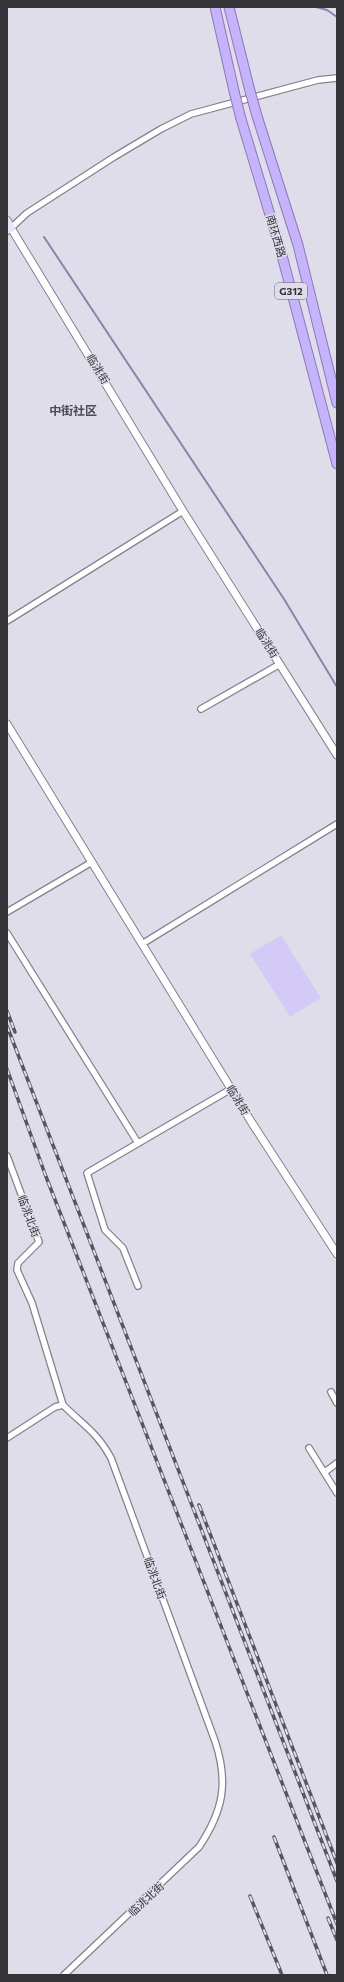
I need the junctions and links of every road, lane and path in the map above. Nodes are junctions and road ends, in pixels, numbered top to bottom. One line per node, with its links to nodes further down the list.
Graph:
1 (216, 10): 6 (highway, 南环西路 / G312, bridge)
2 (230, 10): 5 (highway, 南环西路 / G312, bridge)
3 (337, 78): 4 (street)
4 (8, 226): 7 (street, 临洮街)
5 (337, 403)
6 (337, 464)
7 (183, 511): 8 (street); 9 (street, 临洮街)
8 (7, 621)
9 (280, 664): 10 (street); 12 (street, 临洮街)
10 (201, 709)
11 (7, 724): 14 (street, 临洮街)
12 (337, 755)
13 (337, 824): 17 (street)
14 (92, 862): 15 (street); 17 (street, 临洮街)
15 (7, 912)
16 (7, 933): 19 (street)
17 (142, 944): 18 (street, 临洮街)
18 (231, 1089): 19 (street); 21 (street, 临洮街)
19 (138, 1143): 22 (street)
20 (7, 1156): 25 (street, 临洮北街)
21 (337, 1254)
22 (138, 1286)
23 (330, 1392): 24 (street)
24 (337, 1403)
25 (63, 1405): 26 (street); 31 (street, 临洮北街)
26 (7, 1438)
27 (308, 1448): 29 (street)
28 (337, 1463): 29 (street)
29 (325, 1472): 30 (street)
30 (337, 1493)
31 (64, 1975)

